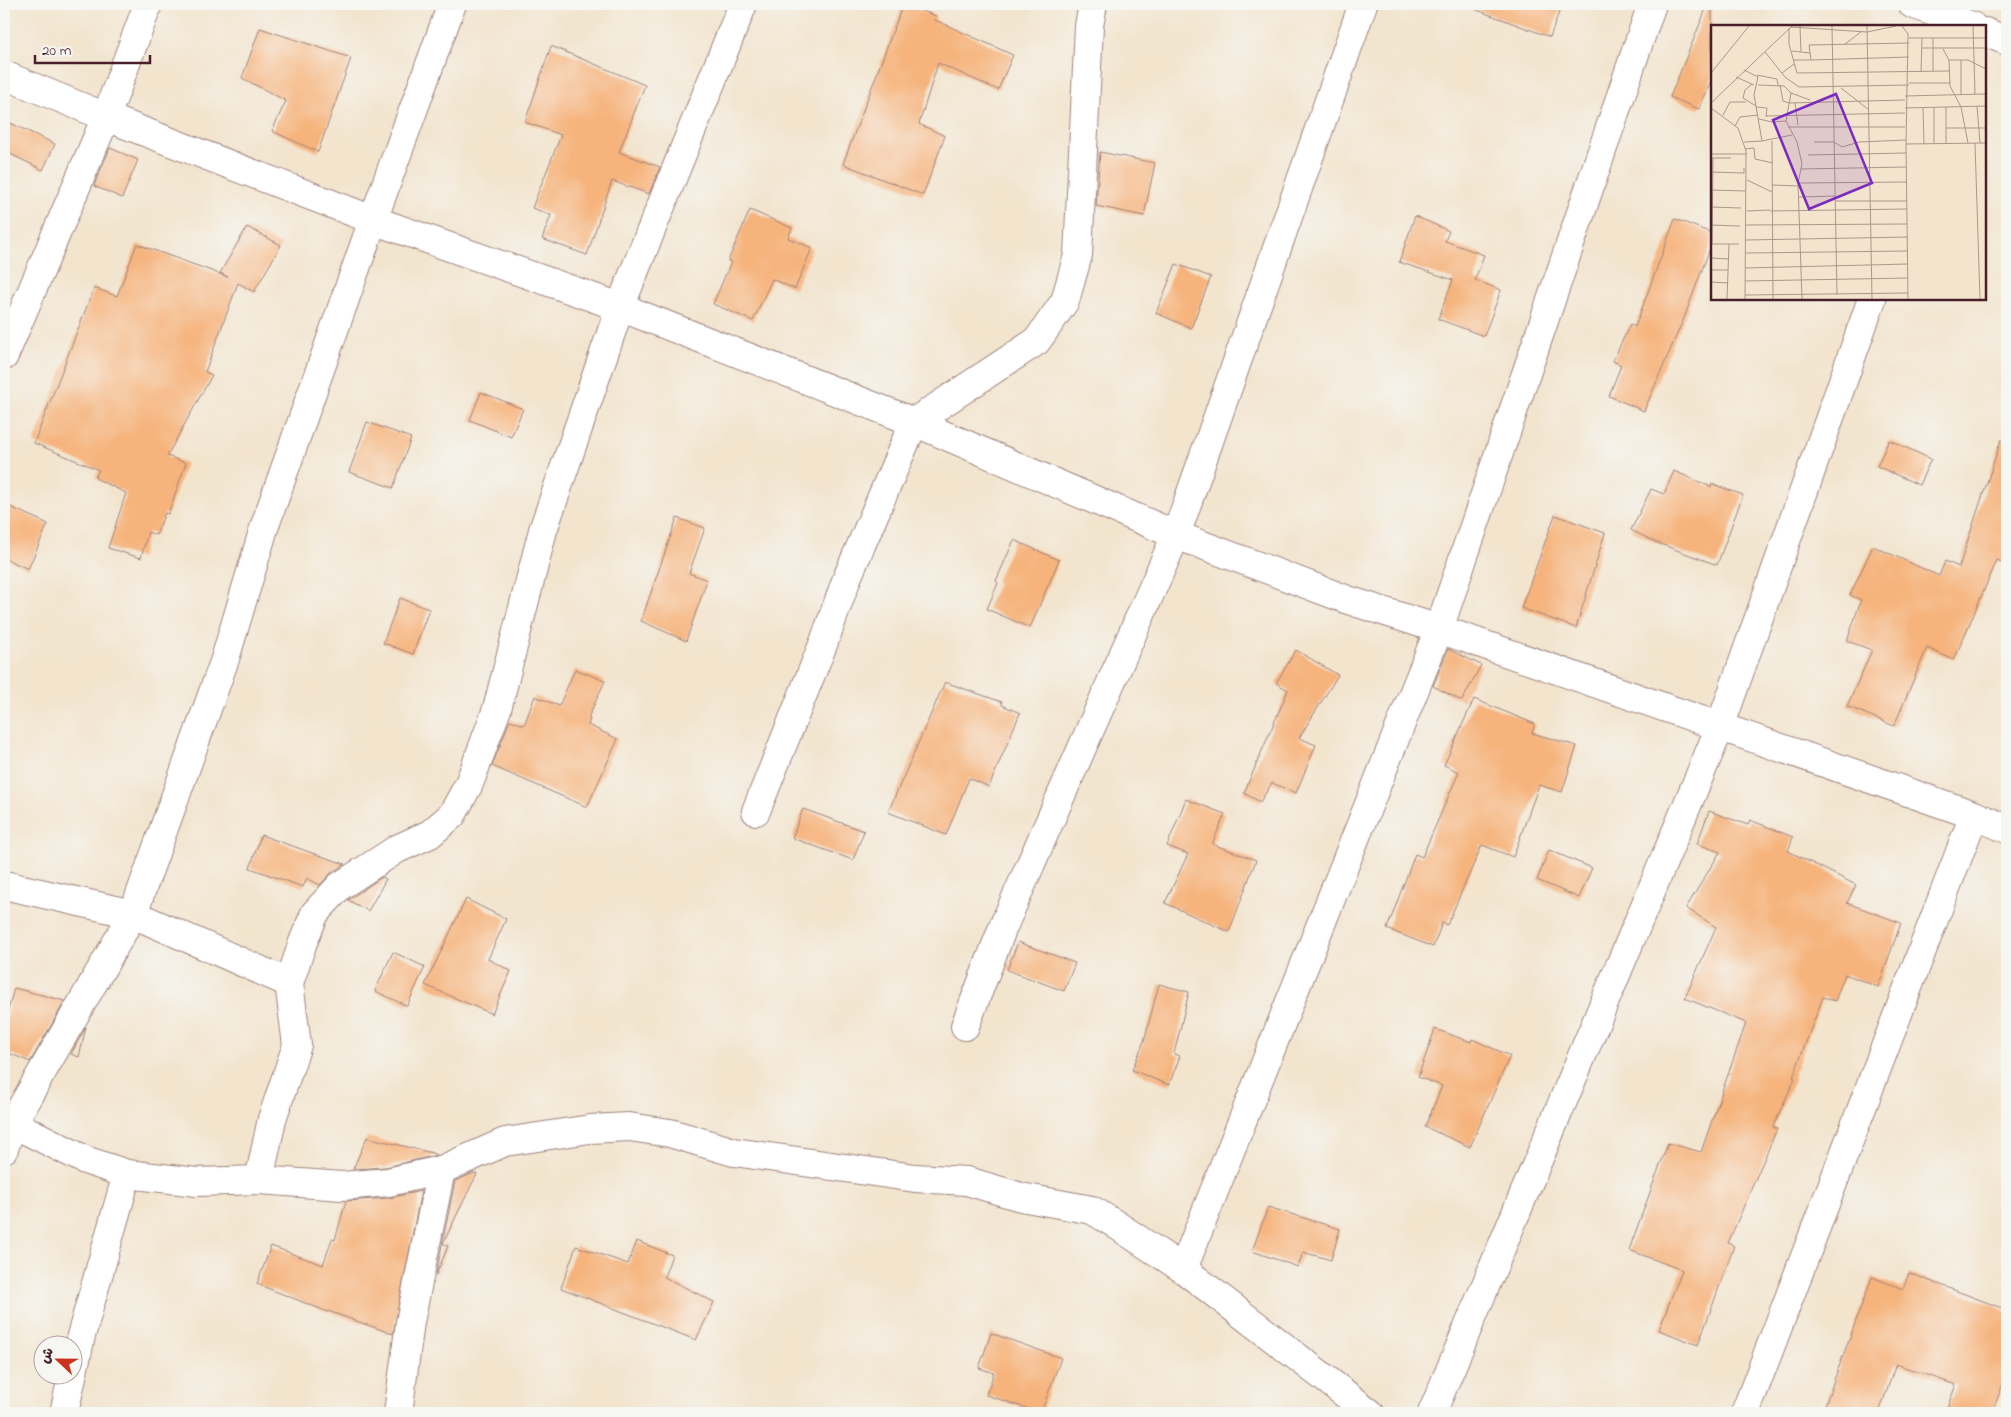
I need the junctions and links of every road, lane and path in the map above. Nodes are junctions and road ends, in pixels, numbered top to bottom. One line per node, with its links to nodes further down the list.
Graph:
1 (148, 4): 12 (street)
2 (452, 4): 13 (street)
3 (743, 4): 15 (street)
4 (1094, 4): 17 (street)
5 (1363, 4): 18 (street)
6 (1652, 4): 19 (street)
7 (1912, 4): 8 (street)
8 (1975, 23)
9 (1986, 29): 10 (street)
10 (2007, 41)
11 (4, 75): 12 (street)
12 (106, 117): 13 (street); 16 (street)
13 (373, 220): 15 (street); 25 (street)
14 (1872, 300): 20 (street)
15 (620, 307): 17 (street); 26 (street)
16 (4, 356)
17 (914, 422): 18 (street); 21 (street)
18 (1176, 535): 19 (street); 27 (street)
19 (1440, 629): 20 (street); 32 (street)
20 (1720, 727): 22 (street); 36 (street)
21 (756, 811)
22 (1974, 815): 23 (street); 37 (street)
23 (2007, 829)
24 (4, 885): 25 (street)
25 (133, 914): 26 (street); 28 (street)
26 (289, 983): 31 (street)
27 (965, 1026)
28 (7, 1130): 30 (street)
29 (441, 1170): 31 (street); 32 (street); 34 (street)
30 (127, 1174): 31 (street); 33 (street)
31 (259, 1180)
32 (1183, 1269): 35 (street)
33 (64, 1413)
34 (398, 1413)
35 (1370, 1413)
36 (1432, 1413)
37 (1745, 1413)

